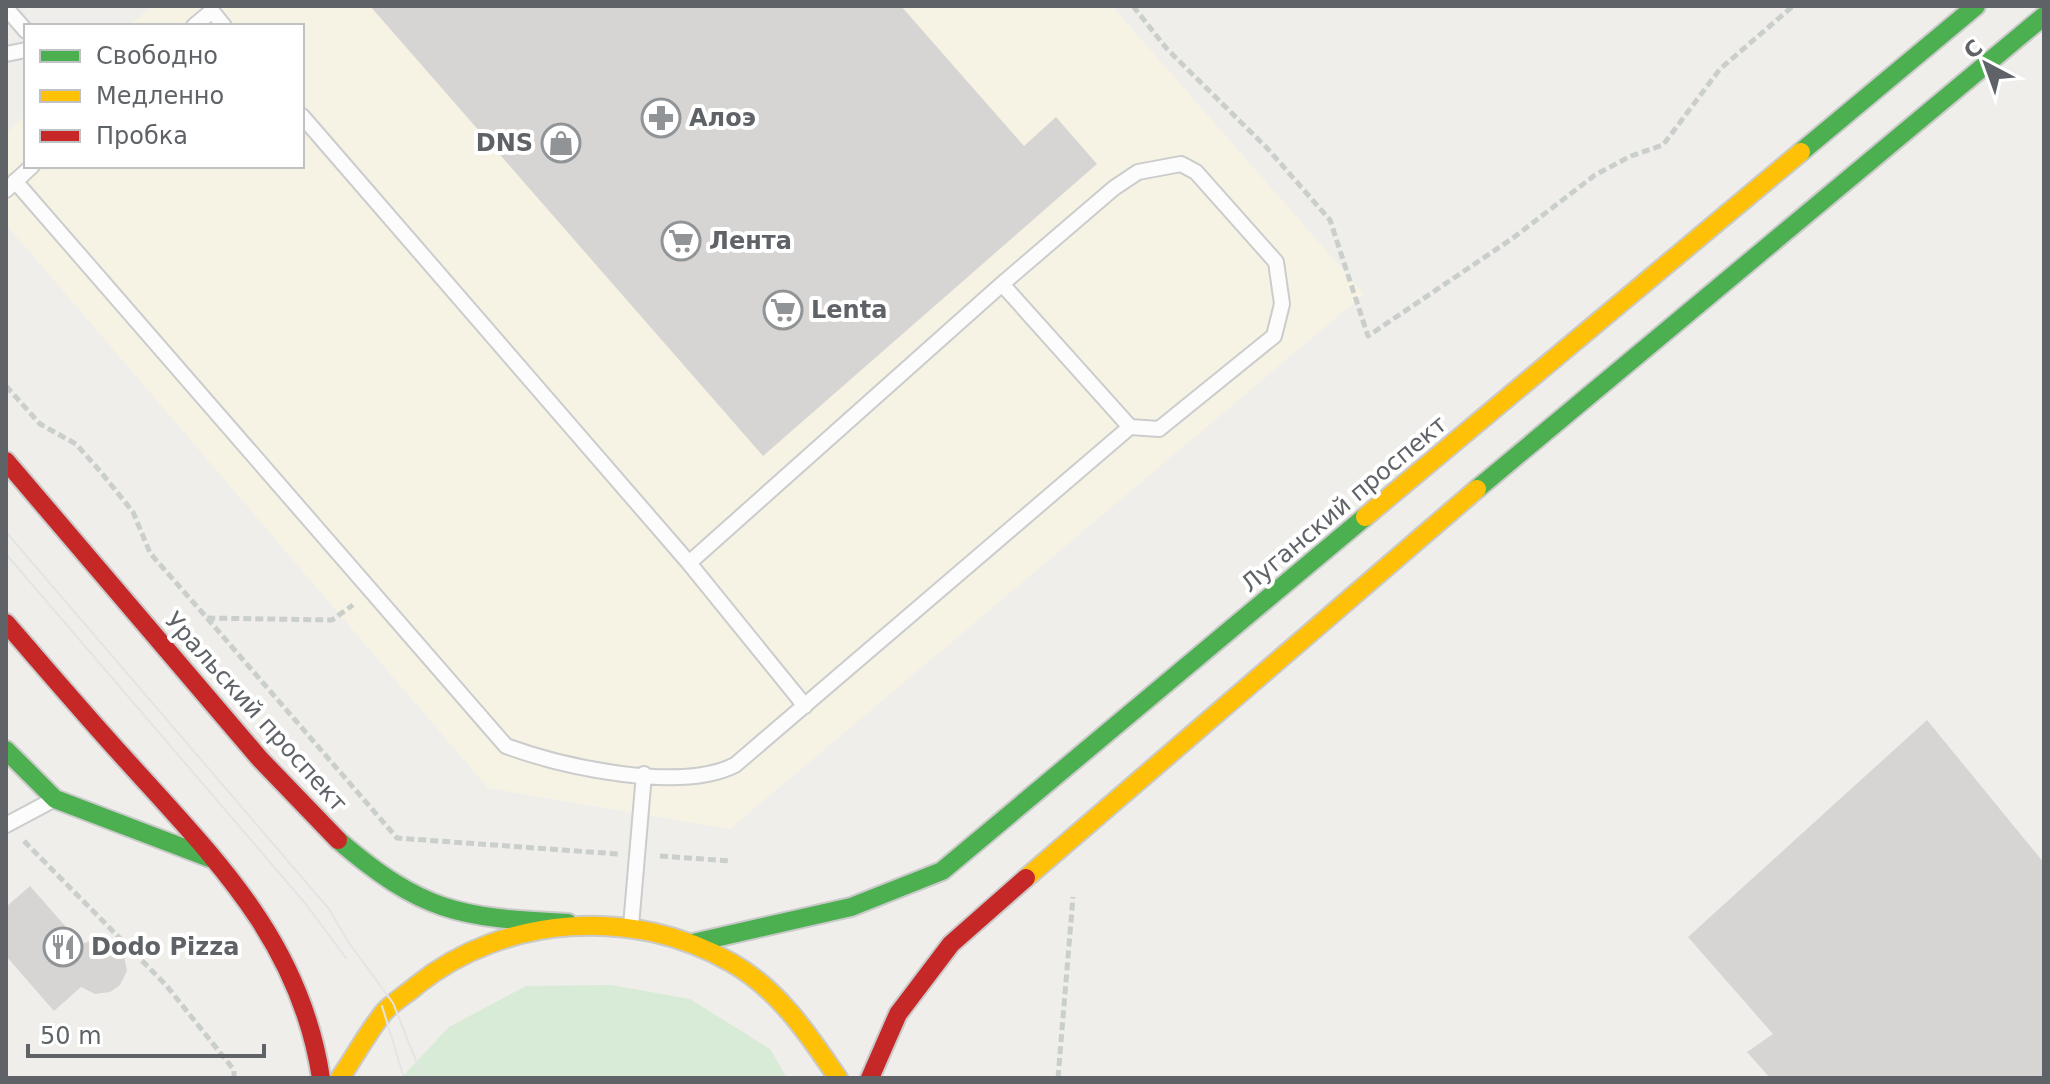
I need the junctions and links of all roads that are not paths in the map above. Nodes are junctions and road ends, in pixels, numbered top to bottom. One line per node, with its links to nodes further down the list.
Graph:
1 (1976, 6): 23 (main road, Луганский проспект)
2 (6, 8): 6 (lane)
3 (215, 9): 5 (lane)
4 (2044, 16): 27 (main road)
5 (196, 24)
6 (24, 29)
7 (304, 118): 13 (lane)
8 (30, 168): 9 (lane)
9 (11, 186): 17 (lane)
10 (1002, 284): 11 (lane); 11 (lane); 13 (lane)
11 (1130, 427): 15 (lane)
12 (6, 461): 21 (main road, Уральский проспект)
13 (689, 563): 15 (lane)
14 (6, 623): 20 (main road)
15 (805, 706): 17 (lane)
16 (6, 750): 18 (main road)
17 (644, 774): 22 (lane)
18 (55, 799): 19 (lane); 20 (main road)
19 (7, 824)
20 (217, 860): 24 (main road)
21 (568, 923): 22 (main road); 25 (main road)
22 (631, 926): 23 (main road)
23 (693, 943): 26 (main road)
24 (321, 1078)
25 (340, 1078)
26 (838, 1078)
27 (870, 1078)

